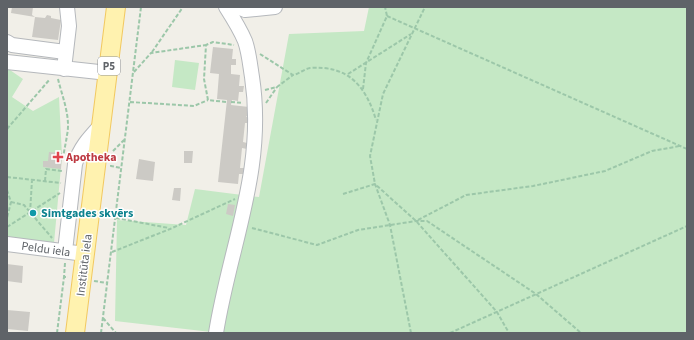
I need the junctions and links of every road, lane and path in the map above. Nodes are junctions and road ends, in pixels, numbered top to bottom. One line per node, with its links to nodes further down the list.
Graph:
1 (67, 7): 16 (street)
2 (116, 7): 21 (main road, Institūta iela / P5)
3 (141, 7): 22 (path)
4 (183, 7): 17 (path)
5 (226, 7): 15 (street)
6 (238, 7): 7 (street)
7 (268, 7)
8 (385, 7): 10 (path)
9 (425, 7): 11 (path)
10 (387, 16): 11 (path); 19 (path)
11 (415, 27): 12 (path); 35 (path)
12 (412, 34): 19 (path); 30 (path)
13 (7, 42): 16 (street)
14 (206, 45): 15 (path); 17 (path); 27 (path)
15 (242, 47): 24 (path); 26 (street)
16 (65, 52): 20 (street)
17 (151, 53): 22 (path)
18 (7, 62): 20 (street)
19 (366, 63): 23 (path); 25 (path)
20 (61, 68): 21 (street); 32 (path); 34 (path)
21 (108, 73): 31 (main road, Institūta iela / P5)
22 (134, 73): 28 (path)
23 (348, 74): 24 (path); 25 (path)
24 (293, 75): 26 (path)
25 (363, 89): 30 (path)
26 (254, 92): 47 (street)
27 (208, 100): 28 (path); 29 (path)
28 (130, 102): 33 (path)
29 (226, 102)
30 (376, 121): 43 (path)
31 (102, 124): 59 (street); 61 (main road, Institūta iela / P5)
32 (7, 129)
33 (125, 139): 37 (path); 37 (path)
34 (64, 144)
35 (681, 146): 36 (path); 53 (path)
36 (687, 149)
37 (122, 168): 52 (path)
38 (62, 170): 41 (path)
39 (7, 177): 40 (path)
40 (32, 180): 41 (path); 49 (path)
41 (45, 181): 42 (path)
42 (65, 184)
43 (375, 184): 45 (path); 53 (path); 54 (path)
44 (7, 190): 48 (path)
45 (344, 194)
46 (63, 197): 49 (path)
47 (247, 197): 50 (street); 57 (path)
48 (11, 202): 49 (path); 51 (path)
49 (30, 213): 56 (path); 59 (path)
50 (241, 215): 54 (path); 70 (street)
51 (7, 218)
52 (116, 218): 57 (path); 60 (path)
53 (416, 221): 54 (path); 63 (path); 64 (path)
54 (390, 225): 71 (path)
55 (687, 226): 63 (path)
56 (7, 227)
57 (170, 229): 60 (path)
58 (7, 244): 59 (street, Peldu iela)
59 (60, 251): 61 (street, Peldu iela)
60 (112, 252): 65 (path)
61 (86, 254): 67 (main road, Institūta iela / P5)
62 (64, 277): 66 (path)
63 (536, 294): 64 (path); 74 (path)
64 (497, 312): 72 (path); 73 (path)
65 (103, 318): 68 (path); 69 (path)
66 (57, 333)
67 (75, 333)
68 (101, 333)
69 (116, 333)
70 (216, 333)
71 (411, 333)
72 (450, 333)
73 (508, 333)
74 (581, 333)

